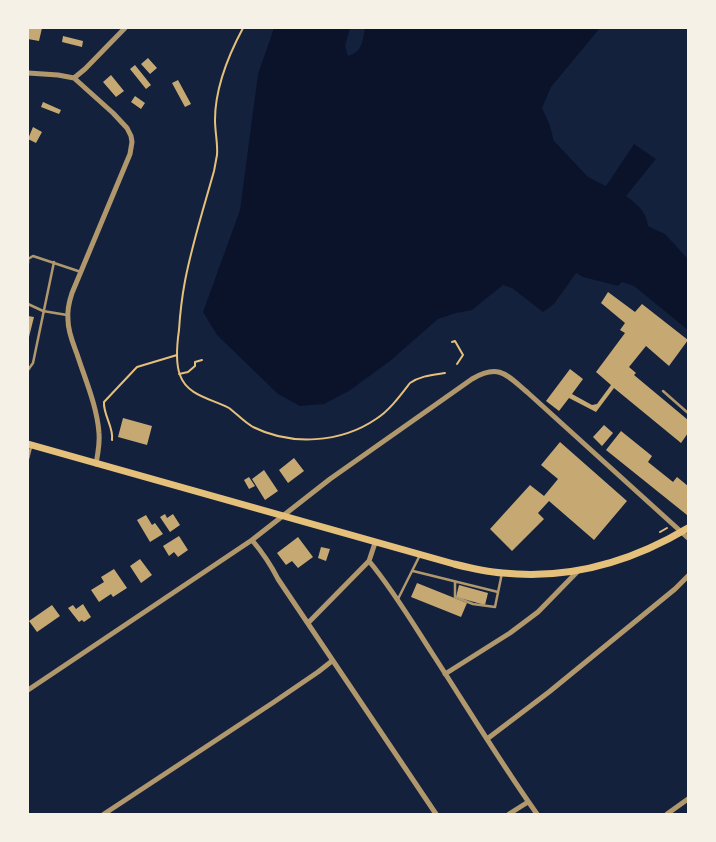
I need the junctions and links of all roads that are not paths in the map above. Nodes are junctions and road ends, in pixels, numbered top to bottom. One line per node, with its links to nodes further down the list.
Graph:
1 (125, 28): 3 (street)
2 (28, 73): 3 (street)
3 (74, 78): 6 (street)
4 (54, 262): 5 (lane); 6 (lane); 8 (lane)
5 (28, 263)
6 (81, 272): 9 (street)
7 (28, 304): 8 (lane)
8 (43, 311): 9 (lane); 10 (lane)
9 (68, 315): 15 (street)
10 (28, 370)
11 (662, 391): 12 (lane)
12 (688, 413)
13 (29, 445): 14 (lane); 15 (main road)
14 (28, 459)
15 (96, 464): 16 (main road)
16 (283, 516): 17 (street); 19 (street); 20 (main road)
17 (685, 530): 18 (street); 24 (main road)
18 (688, 538)
19 (252, 540): 30 (street); 33 (street)
20 (375, 543): 21 (main road); 22 (street)
21 (420, 555): 23 (lane); 25 (main road)
22 (369, 562): 29 (street); 30 (street)
23 (413, 571): 27 (lane); 29 (lane)
24 (578, 571): 25 (main road); 32 (street)
25 (502, 573): 28 (lane)
26 (688, 576): 34 (street)
27 (455, 582): 28 (lane); 28 (lane)
28 (498, 592)
29 (397, 600): 32 (street)
30 (308, 623): 31 (street)
31 (332, 661): 37 (street); 38 (street)
32 (446, 674): 34 (street)
33 (28, 689)
34 (487, 739): 36 (street)
35 (688, 799): 41 (street)
36 (528, 802): 39 (street); 40 (street)
37 (104, 814)
38 (436, 814)
39 (509, 814)
40 (537, 814)
41 (667, 814)

